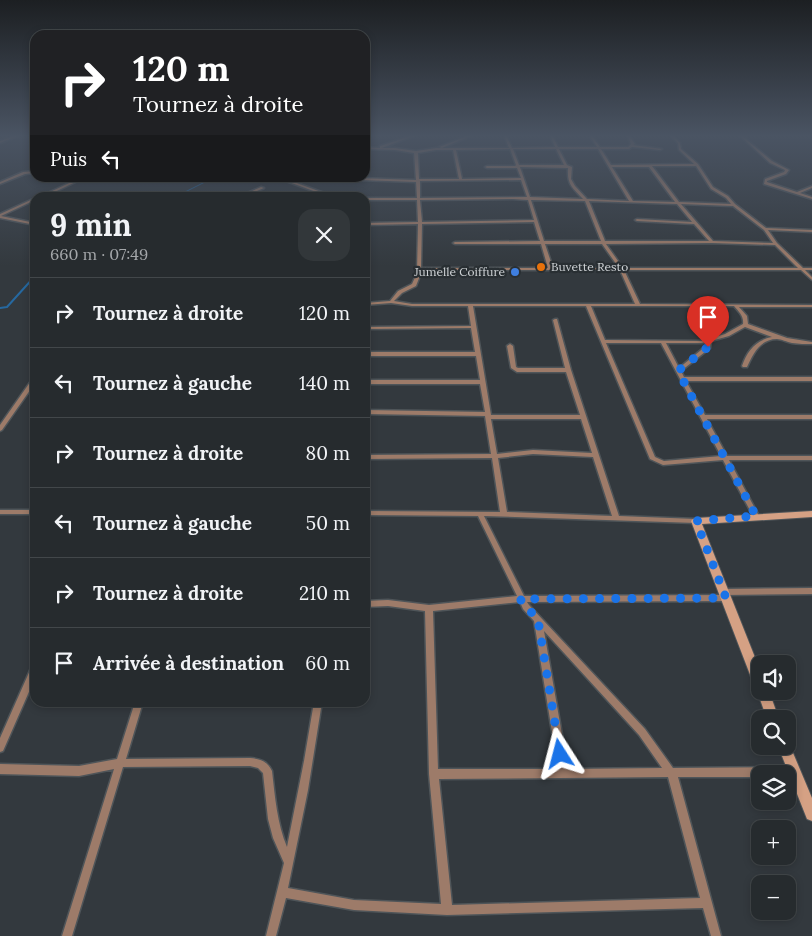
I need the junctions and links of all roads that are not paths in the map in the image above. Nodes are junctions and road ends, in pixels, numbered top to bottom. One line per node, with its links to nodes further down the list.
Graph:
1 (523, 179): 9 (street); 22 (street)
2 (569, 179): 23 (street)
3 (619, 179): 24 (street)
4 (660, 179): 27 (street)
5 (706, 179): 28 (street)
6 (772, 179): 17 (street)
7 (370, 180): 8 (street)
8 (418, 180): 9 (street); 21 (street)
9 (461, 180)
10 (73, 182): 14 (street)
11 (291, 182): 16 (street)
12 (812, 187): 17 (street)
13 (262, 188): 15 (street)
14 (52, 192)
15 (252, 192)
16 (318, 192)
17 (797, 193): 18 (street)
18 (812, 198)
19 (370, 199): 20 (street)
20 (384, 199): 21 (street); 26 (street)
21 (419, 199): 22 (street); 35 (street)
22 (528, 199): 23 (street); 33 (street)
23 (587, 201): 24 (street); 40 (street)
24 (631, 201): 27 (street)
25 (30, 202): 30 (street)
26 (370, 203)
27 (678, 203): 28 (street); 36 (street)
28 (734, 205): 38 (street)
29 (0, 207): 30 (street)
30 (12, 209): 31 (street)
31 (0, 216): 34 (street)
32 (637, 220): 36 (street)
33 (536, 221): 35 (street); 43 (street)
34 (30, 223)
35 (420, 223): 37 (street); 46 (street)
36 (696, 223): 41 (street)
37 (370, 224)
38 (765, 229): 39 (street); 44 (street)
39 (812, 231)
40 (603, 242): 41 (street); 43 (street); 45 (street)
41 (712, 242): 44 (street)
42 (455, 243): 43 (street)
43 (542, 243): 47 (street)
44 (776, 244): 48 (street)
45 (621, 268): 47 (street); 48 (street); 55 (street)
46 (420, 269): 47 (street); 51 (street)
47 (551, 269)
48 (802, 269): 49 (street); 50 (street)
49 (812, 269)
50 (812, 279)
51 (392, 302): 52 (street); 53 (street)
52 (370, 304)
53 (470, 305): 54 (street); 60 (street)
54 (588, 305): 55 (street); 65 (street)
55 (638, 305): 56 (street)
56 (735, 305): 57 (street); 59 (street)
57 (812, 306)
58 (555, 320): 71 (street)
59 (745, 325): 62 (street); 63 (street)
60 (474, 327): 61 (street); 69 (street)
61 (370, 328)
62 (776, 338): 66 (street); 70 (street)
63 (709, 340): 64 (street); 72 (street)
64 (662, 341): 65 (street); 72 (street)
65 (604, 342): 87 (street)
66 (812, 343)
67 (510, 346): 71 (street)
68 (370, 354): 69 (street)
69 (478, 354): 76 (street)
70 (745, 366)
71 (568, 370): 80 (street)
72 (678, 371): 73 (street)
73 (682, 379): 74 (street); 81 (street)
74 (812, 379)
75 (370, 382): 76 (street)
76 (482, 382): 79 (street)
77 (30, 387): 83 (street)
78 (370, 412): 79 (street)
79 (488, 415): 80 (street); 85 (street)
80 (583, 417): 84 (street)
81 (702, 417): 82 (street); 87 (street)
82 (812, 417)
83 (0, 429)
84 (596, 455): 85 (street); 96 (street)
85 (495, 456): 86 (street); 93 (street)
86 (370, 457)
87 (726, 458): 88 (street); 95 (street)
88 (812, 458)
89 (0, 512): 90 (street)
90 (30, 512)
91 (370, 513): 92 (street)
92 (480, 514): 93 (street); 100 (street)
93 (504, 514): 96 (street)
94 (812, 514): 95 (street)
95 (756, 516): 97 (street)
96 (616, 518): 97 (street)
97 (696, 521): 99 (street)
98 (812, 591): 99 (street)
99 (725, 595): 100 (street); 104 (street)
100 (520, 599): 102 (street); 103 (street)
101 (370, 604): 102 (street)
102 (428, 608): 112 (street)
103 (538, 620): 113 (street); 114 (street)
104 (751, 662)
105 (30, 679): 108 (street)
106 (138, 707): 109 (street)
107 (317, 707): 117 (street)
108 (0, 748)
109 (121, 763): 110 (street); 117 (street); 121 (street)
110 (0, 769)
111 (751, 773): 114 (street)
112 (434, 774): 113 (street); 120 (street)
113 (564, 774): 114 (street)
114 (672, 774): 119 (street)
115 (796, 777): 116 (street)
116 (812, 814)
117 (288, 861): 118 (street)
118 (283, 892): 120 (street); 122 (street)
119 (707, 903): 120 (street); 123 (street)
120 (447, 910)
121 (67, 936)
122 (271, 936)
123 (716, 936)

